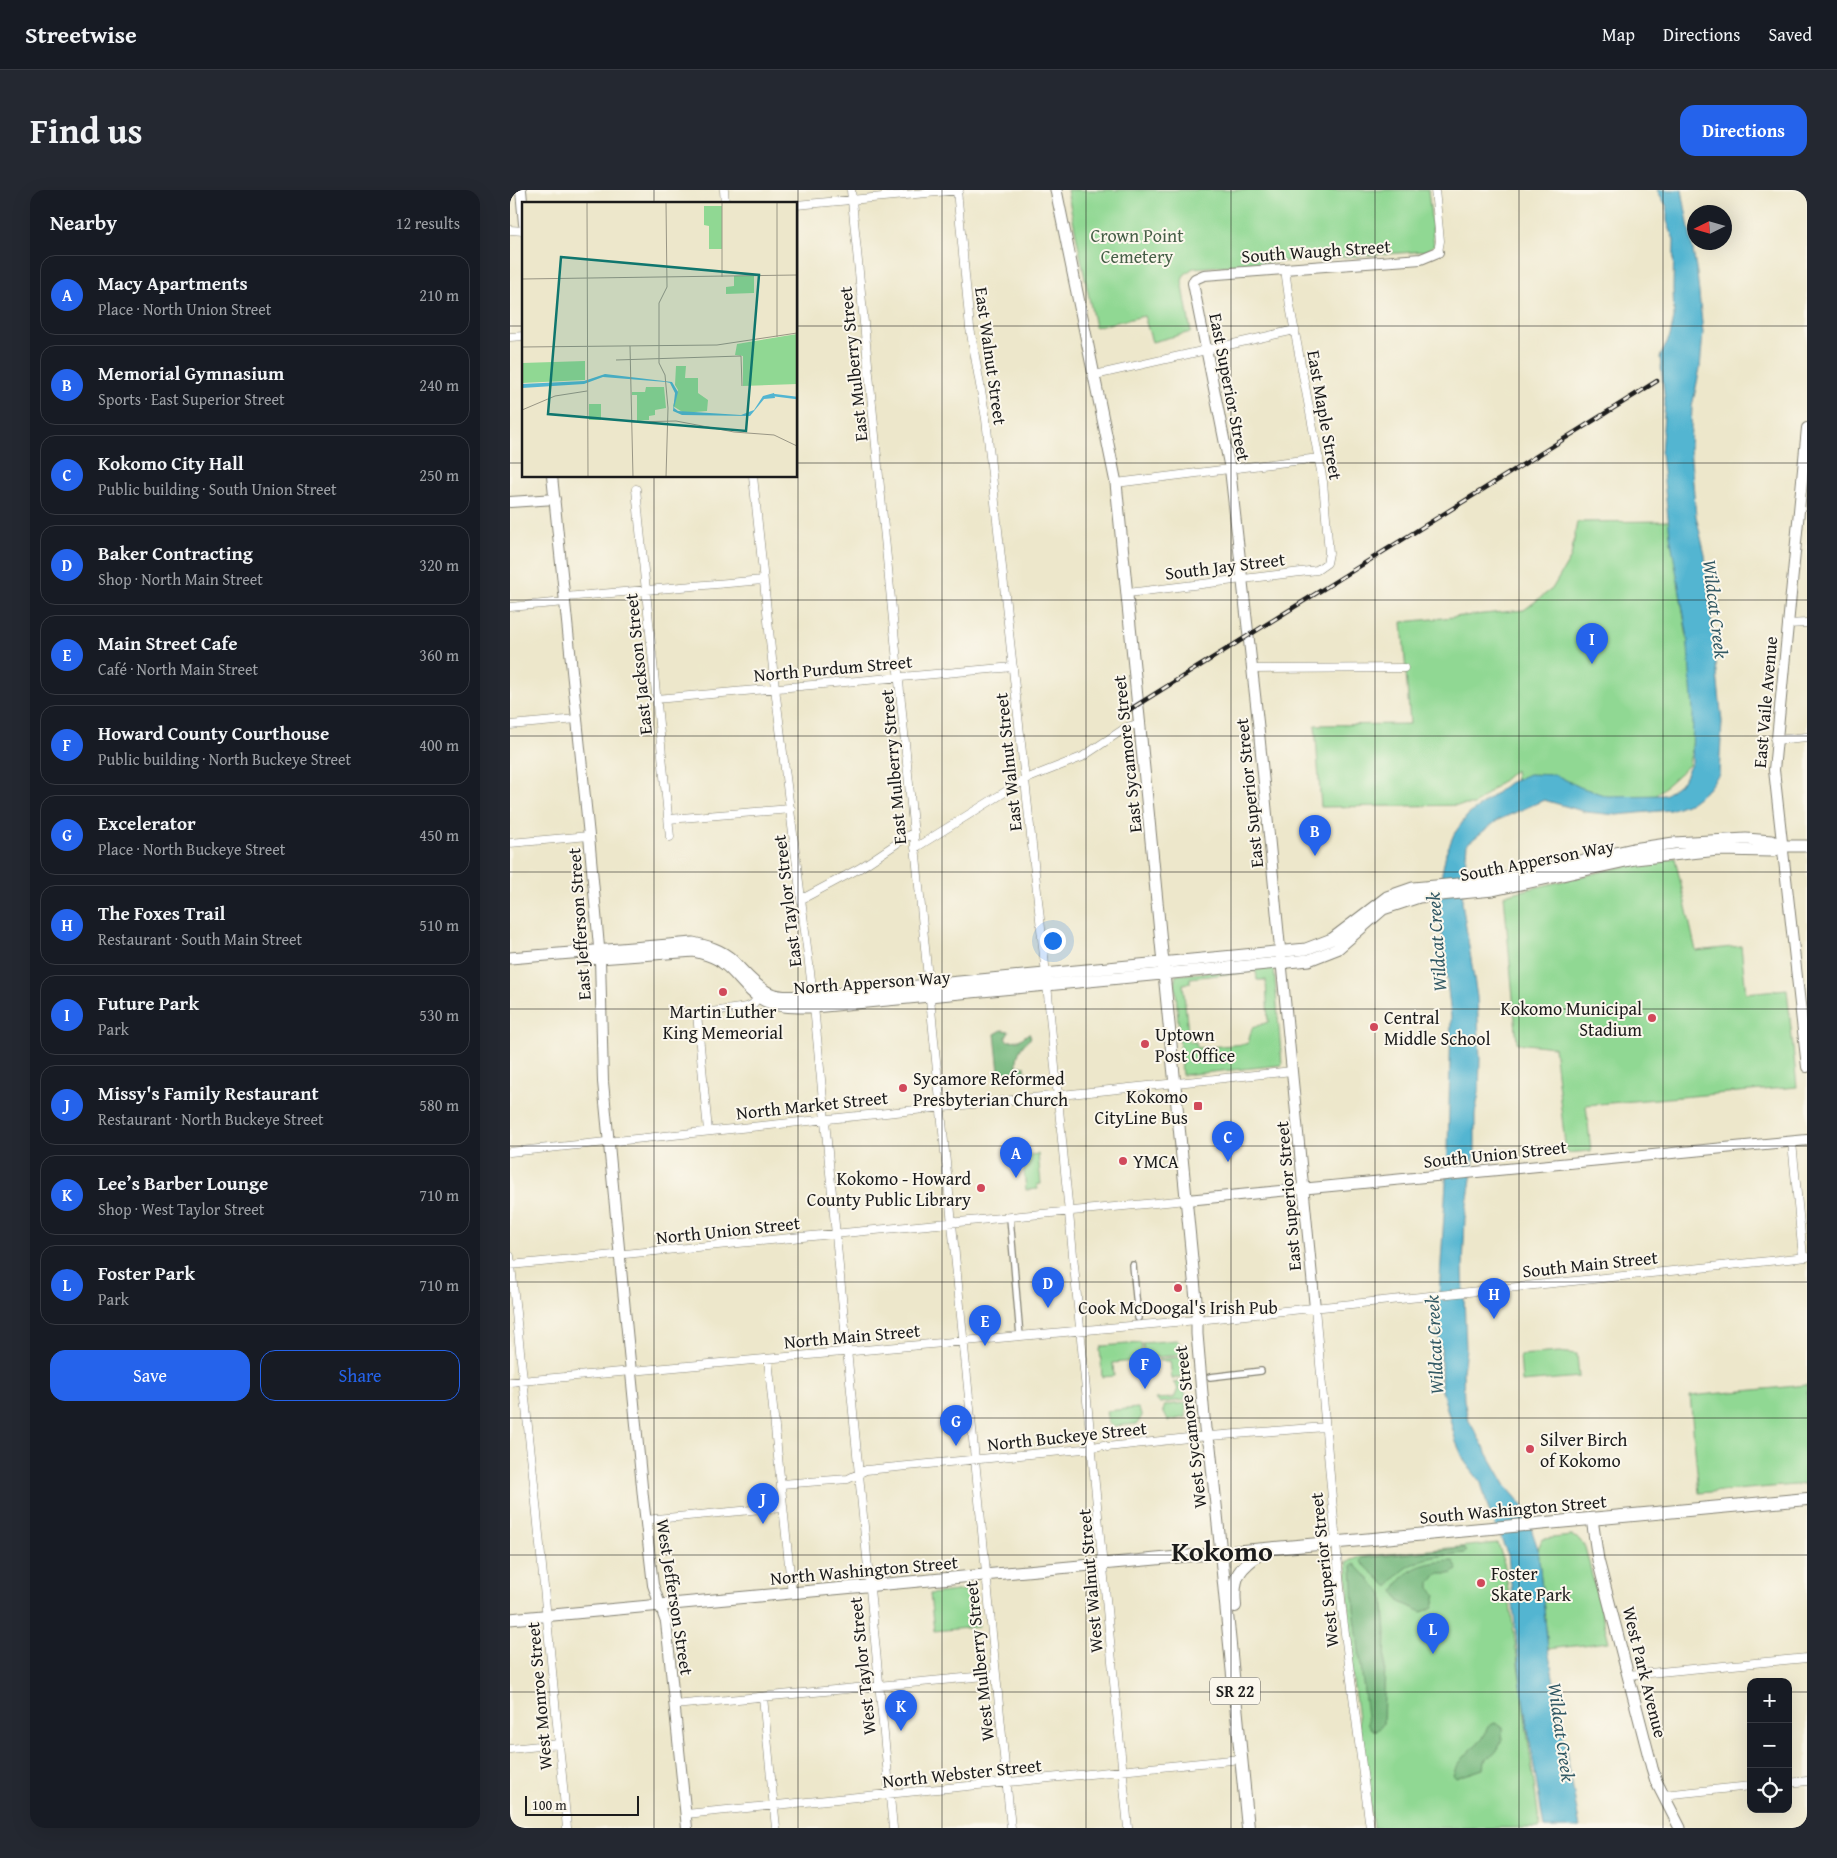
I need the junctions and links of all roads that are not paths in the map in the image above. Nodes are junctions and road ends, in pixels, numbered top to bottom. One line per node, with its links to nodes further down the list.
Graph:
1 (851, 190): 5 (street, East Mulberry Street)
2 (958, 190): 5 (street); 32 (street, East Walnut Street)
3 (1056, 190): 12 (main road, East Sycamore Street)
4 (1435, 190): 7 (street)
5 (852, 200): 6 (street); 35 (street, East Mulberry Street)
6 (798, 205)
7 (1438, 252): 8 (street, South Waugh Street)
8 (1286, 269): 9 (street, South Waugh Street); 10 (street, East Maple Street)
9 (1195, 278): 11 (street, East Superior Street)
10 (1294, 330): 11 (street); 14 (street, East Maple Street)
11 (1206, 351): 12 (street); 15 (street, East Superior Street)
12 (1095, 375): 18 (main road, East Sycamore Street)
13 (1807, 428): 22 (street, East Vaile Avenue)
14 (1319, 458): 15 (street); 23 (street, East Maple Street)
15 (1230, 469): 18 (street); 24 (street, East Superior Street)
16 (552, 478): 20 (street, East Jefferson Street)
17 (753, 478): 25 (street, East Taylor Street)
18 (1116, 484): 27 (main road, East Sycamore Street)
19 (636, 489): 26 (street, East Jackson Street)
20 (555, 499): 21 (street); 28 (street, East Jefferson Street)
21 (510, 502)
22 (1803, 508): 31 (street, East Vaile Avenue)
23 (1325, 566): 24 (street, South Jay Street)
24 (1242, 579): 27 (street, South Jay Street); 34 (street, East Superior Street)
25 (763, 580): 26 (street); 36 (street, East Taylor Street)
26 (646, 590): 28 (street); 37 (street, East Jackson Street)
27 (1128, 593): 39 (main road, East Sycamore Street)
28 (565, 599): 29 (street); 38 (street, East Jefferson Street)
29 (510, 607)
30 (1807, 623): 31 (street)
31 (1787, 624): 42 (street, East Vaile Avenue)
32 (1013, 667): 35 (street, North Purdum Street); 43 (street, East Walnut Street)
33 (1404, 668): 34 (street)
34 (1252, 669): 55 (street, East Superior Street)
35 (900, 678): 36 (street, North Purdum Street); 46 (street, East Mulberry Street)
36 (775, 688): 37 (street, North Purdum Street); 44 (street, East Taylor Street)
37 (656, 699): 45 (street, East Jackson Street)
38 (577, 719): 40 (street); 47 (street, East Jefferson Street)
39 (1141, 723): 43 (street); 58 (main road, East Sycamore Street)
40 (510, 724)
41 (1807, 737): 42 (street)
42 (1775, 740): 50 (street, East Vaile Avenue)
43 (1026, 779): 52 (street); 59 (street, East Walnut Street)
44 (790, 808): 45 (street); 53 (street, East Taylor Street)
45 (669, 819): 48 (street, East Jackson Street)
46 (914, 832): 52 (street, East Mulberry Street); 53 (street)
47 (590, 836): 49 (street); 54 (street, East Jefferson Street)
48 (670, 837)
49 (510, 843)
50 (1783, 846): 51 (main road, South Apperson Way); 55 (main road, South Apperson Way); 61 (street, East Vaile Avenue)
51 (1807, 846)
52 (915, 848): 60 (street, East Mulberry Street)
53 (802, 899): 63 (street, East Taylor Street)
54 (600, 954): 56 (main road, North Apperson Way); 57 (main road, North Apperson Way); 62 (main road, North Apperson Way); 72 (street, East Jefferson Street)
55 (1281, 957): 58 (main road, South Apperson Way); 65 (street, East Superior Street)
56 (510, 958)
57 (510, 966)
58 (1165, 967): 59 (main road, North Apperson Way); 66 (main road, East Sycamore Street)
59 (1047, 979): 60 (main road, North Apperson Way); 67 (street, East Walnut Street)
60 (929, 990): 63 (main road, North Apperson Way); 68 (street, East Mulberry Street)
61 (1803, 991): 64 (street, East Vaile Avenue)
62 (761, 994): 63 (main road, North Apperson Way); 70 (street)
63 (813, 1002): 69 (street, East Taylor Street)
64 (1807, 1067)
65 (1292, 1071): 66 (street, North Market Street); 75 (street, East Superior Street)
66 (1176, 1083): 67 (street, North Market Street); 76 (main road, East Sycamore Street)
67 (1058, 1095): 68 (street, North Market Street); 77 (street, East Walnut Street)
68 (940, 1106): 69 (street, North Market Street); 79 (street, East Mulberry Street)
69 (824, 1118): 70 (street, North Market Street); 80 (street, East Taylor Street)
70 (708, 1131): 72 (street, North Market Street)
71 (1807, 1140): 73 (street, South Union Street)
72 (609, 1142): 74 (street, North Market Street); 81 (street, East Jefferson Street)
73 (1792, 1142): 75 (street, South Union Street); 82 (street)
74 (510, 1152)
75 (1303, 1190): 76 (street, South Union Street); 85 (street, East Superior Street)
76 (1187, 1200): 77 (street, North Union Street); 87 (main road, East Sycamore Street)
77 (1069, 1212): 78 (street, North Union Street); 88 (street, East Walnut Street)
78 (1010, 1218): 79 (street, North Union Street); 89 (street)
79 (952, 1224): 80 (street, North Union Street); 90 (street, East Mulberry Street)
80 (835, 1234): 81 (street, North Union Street); 91 (street, East Taylor Street)
81 (620, 1255): 83 (street, North Union Street); 93 (street, East Jefferson Street)
82 (1805, 1257): 85 (street, South Main Street)
83 (510, 1262): 96 (street, West Monroe Street)
84 (1133, 1265): 86 (street)
85 (1315, 1308): 87 (street, South Main Street); 98 (street, West Superior Street)
86 (1138, 1318)
87 (1197, 1320): 88 (street, North Main Street); 99 (main road, West Sycamore Street)
88 (1082, 1331): 89 (street, North Main Street); 100 (street, West Walnut Street)
89 (1020, 1336): 90 (street, North Main Street)
90 (963, 1341): 91 (street, North Main Street); 101 (street, West Mulberry Street)
91 (846, 1352): 92 (street, North Main Street); 102 (street, West Taylor Street)
92 (768, 1359): 93 (street, North Main Street); 103 (street)
93 (632, 1371): 96 (street, North Main Street); 107 (street, West Jefferson Street)
94 (1261, 1371): 95 (street)
95 (1210, 1377)
96 (524, 1381): 97 (street, North Main Street); 116 (street, West Monroe Street)
97 (510, 1382)
98 (1325, 1428): 99 (street, North Buckeye Street); 108 (street, West Superior Street)
99 (1208, 1437): 100 (street, North Buckeye Street); 110 (main road, West Sycamore Street)
100 (1092, 1448): 101 (street, North Buckeye Street); 111 (street, West Walnut Street)
101 (975, 1460): 102 (street, North Buckeye Street); 112 (street, West Mulberry Street)
102 (858, 1473): 103 (street, North Buckeye Street); 113 (street, West Taylor Street)
103 (781, 1484): 105 (street)
104 (1807, 1499): 106 (main road, South Washington Street)
105 (783, 1507): 107 (street); 114 (street)
106 (1592, 1519): 108 (main road, South Washington Street); 121 (main road, West Park Avenue)
107 (645, 1520): 115 (street, West Jefferson Street)
108 (1336, 1544): 109 (main road, South Washington Street); 144 (street, West Superior Street)
109 (1266, 1549): 110 (main road, South Washington Street); 118 (main road)
110 (1221, 1553): 111 (main road, North Washington Street); 118 (main road, West Sycamore Street / SR 22)
111 (1103, 1565): 112 (main road, North Washington Street); 128 (street, West Walnut Street)
112 (986, 1576): 113 (main road, North Washington Street); 120 (street, West Mulberry Street)
113 (869, 1587): 114 (main road, North Washington Street); 122 (street, West Taylor Street)
114 (792, 1594): 115 (main road, North Washington Street)
115 (660, 1606): 116 (main road, North Washington Street); 124 (street, West Jefferson Street)
116 (547, 1616): 117 (main road, North Washington Street); 125 (street, West Monroe Street)
117 (510, 1619)
118 (1232, 1656): 127 (main road, West Sycamore Street / SR 22)
119 (1807, 1658): 121 (street)
120 (996, 1675): 122 (street); 130 (street, West Mulberry Street)
121 (1628, 1675): 134 (main road, West Park Avenue)
122 (879, 1686): 123 (street); 133 (street, West Taylor Street)
123 (763, 1697): 124 (street); 135 (street)
124 (674, 1705): 136 (street, West Jefferson Street)
125 (558, 1744): 126 (street); 137 (street, West Monroe Street)
126 (510, 1749)
127 (1241, 1760): 128 (street, North Webster Street); 143 (main road, West Sycamore Street / SR 22)
128 (1123, 1771): 130 (street, North Webster Street); 142 (street, West Walnut Street)
129 (1807, 1781): 131 (street)
130 (1006, 1783): 133 (street, North Webster Street); 141 (street, West Mulberry Street)
131 (1792, 1783)
132 (1747, 1786): 134 (street)
133 (889, 1795): 135 (street, North Webster Street); 140 (street, West Taylor Street)
134 (1663, 1795): 145 (main road, West Park Avenue)
135 (774, 1805): 136 (street, North Webster Street); 139 (street)
136 (686, 1814): 138 (street, West Jefferson Street)
137 (567, 1828)
138 (687, 1828)
139 (776, 1828)
140 (893, 1828)
141 (1011, 1828)
142 (1128, 1828)
143 (1248, 1828)
144 (1370, 1828)
145 (1680, 1828)

